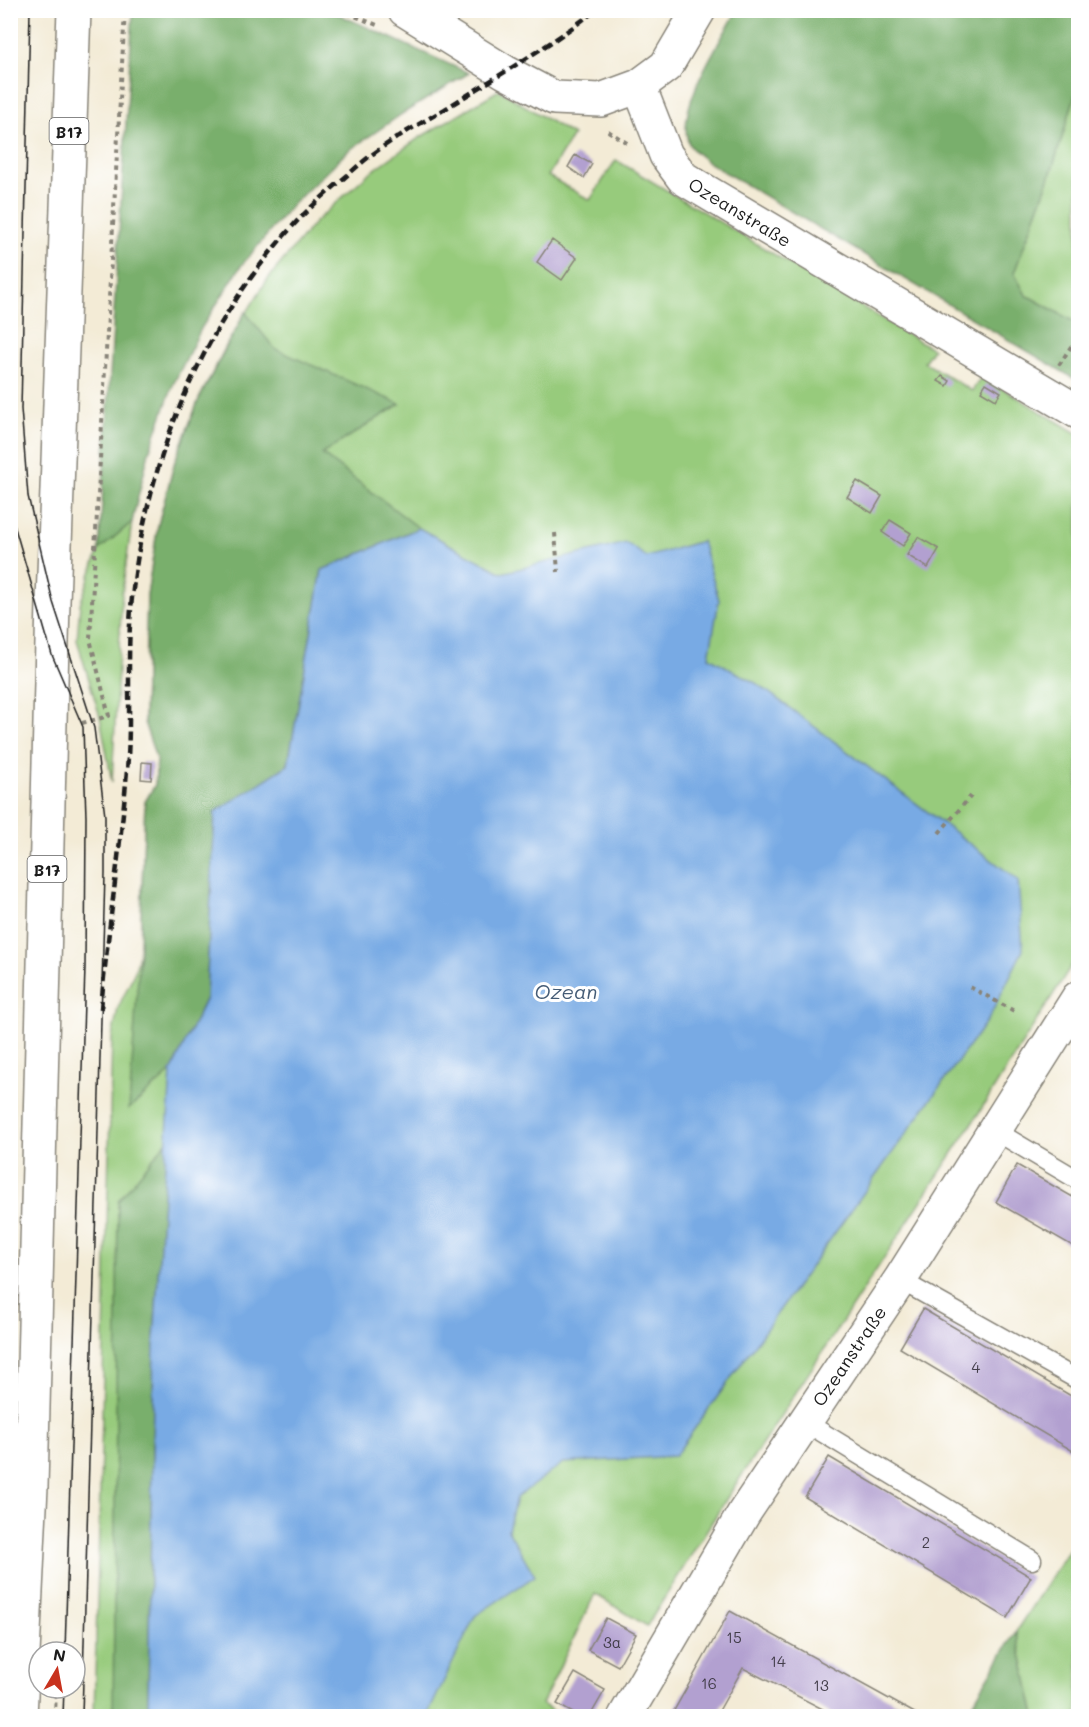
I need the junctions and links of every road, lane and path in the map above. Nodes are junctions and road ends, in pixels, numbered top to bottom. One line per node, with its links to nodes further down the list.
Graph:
1 (74, 10): 24 (street, B17)
2 (124, 10): 11 (path)
3 (405, 10): 5 (street)
4 (699, 10): 5 (street)
5 (639, 86): 8 (street, Ozeanstraße)
6 (603, 129): 7 (path)
7 (633, 147)
8 (1078, 412)
9 (555, 533): 10 (path)
10 (558, 572)
11 (76, 724)
12 (970, 796): 13 (path)
13 (939, 833)
14 (970, 987): 16 (path)
15 (1078, 998): 17 (street, Ozeanstraße)
16 (1016, 1012)
17 (994, 1130): 18 (lane); 19 (street, Ozeanstraße)
18 (1078, 1180)
19 (900, 1280): 20 (lane); 21 (street, Ozeanstraße)
20 (1078, 1380)
21 (805, 1422): 22 (lane); 26 (street, Ozeanstraße)
22 (1032, 1560)
23 (56, 1700): 25 (path)
24 (20, 1716)
25 (55, 1716)
26 (625, 1716)

